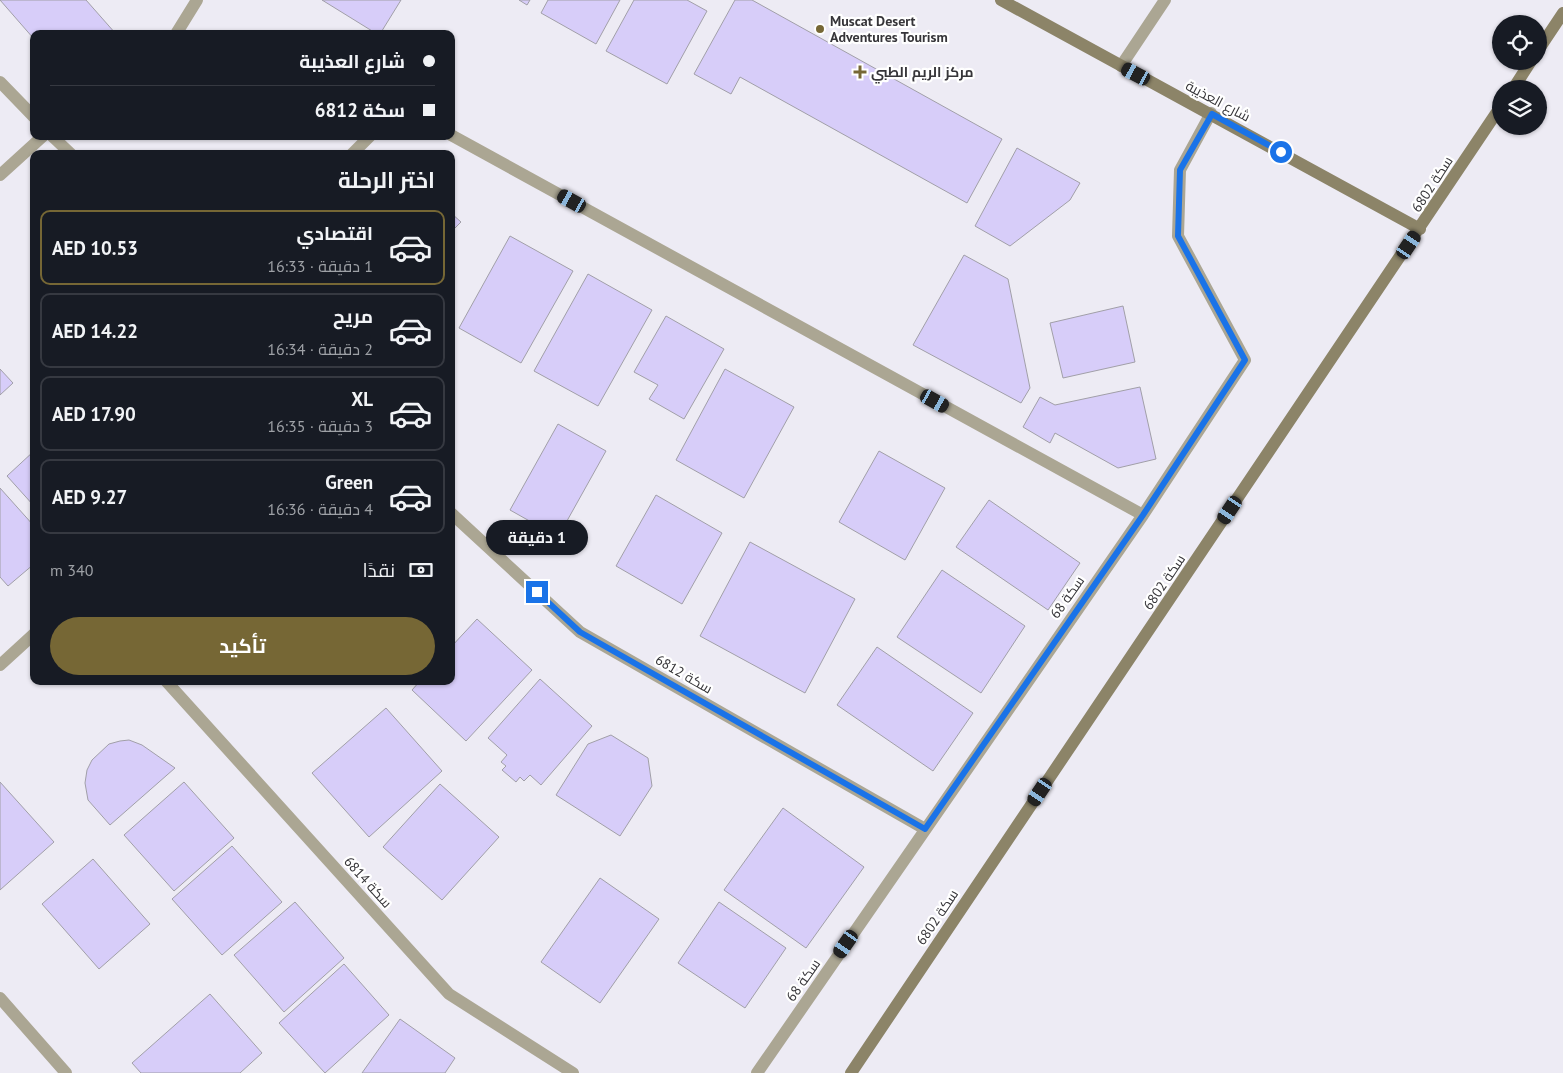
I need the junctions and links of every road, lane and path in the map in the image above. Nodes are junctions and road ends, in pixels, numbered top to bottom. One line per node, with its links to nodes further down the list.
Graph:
1 (197, 0): 5 (street)
2 (1001, 0): 7 (street, شارع العذيبة)
3 (1165, 0): 7 (street)
4 (1563, 13): 6 (street)
5 (178, 30)
6 (1547, 38)
7 (1121, 66): 10 (street, شارع العذيبة)
8 (0, 82): 9 (street)
9 (30, 113)
10 (1212, 114): 19 (street, شارع العذيبة); 20 (street, 68 سكة)
11 (1492, 120): 19 (street, سكة 6802)
12 (455, 137): 20 (street)
13 (39, 140): 18 (street)
14 (56, 140): 16 (street)
15 (366, 140): 17 (street)
16 (67, 150)
17 (356, 150)
18 (0, 175)
19 (1420, 228): 30 (street, سكة 6802)
20 (1143, 515): 25 (street, 68 سكة)
21 (455, 517): 25 (street, سكة 6812)
22 (30, 638): 23 (street)
23 (0, 664)
24 (170, 685): 28 (street, سكة 6814)
25 (925, 829): 29 (street, 68 سكة)
26 (0, 998): 27 (street)
27 (66, 1073)
28 (573, 1073)
29 (757, 1073)
30 (850, 1073)

